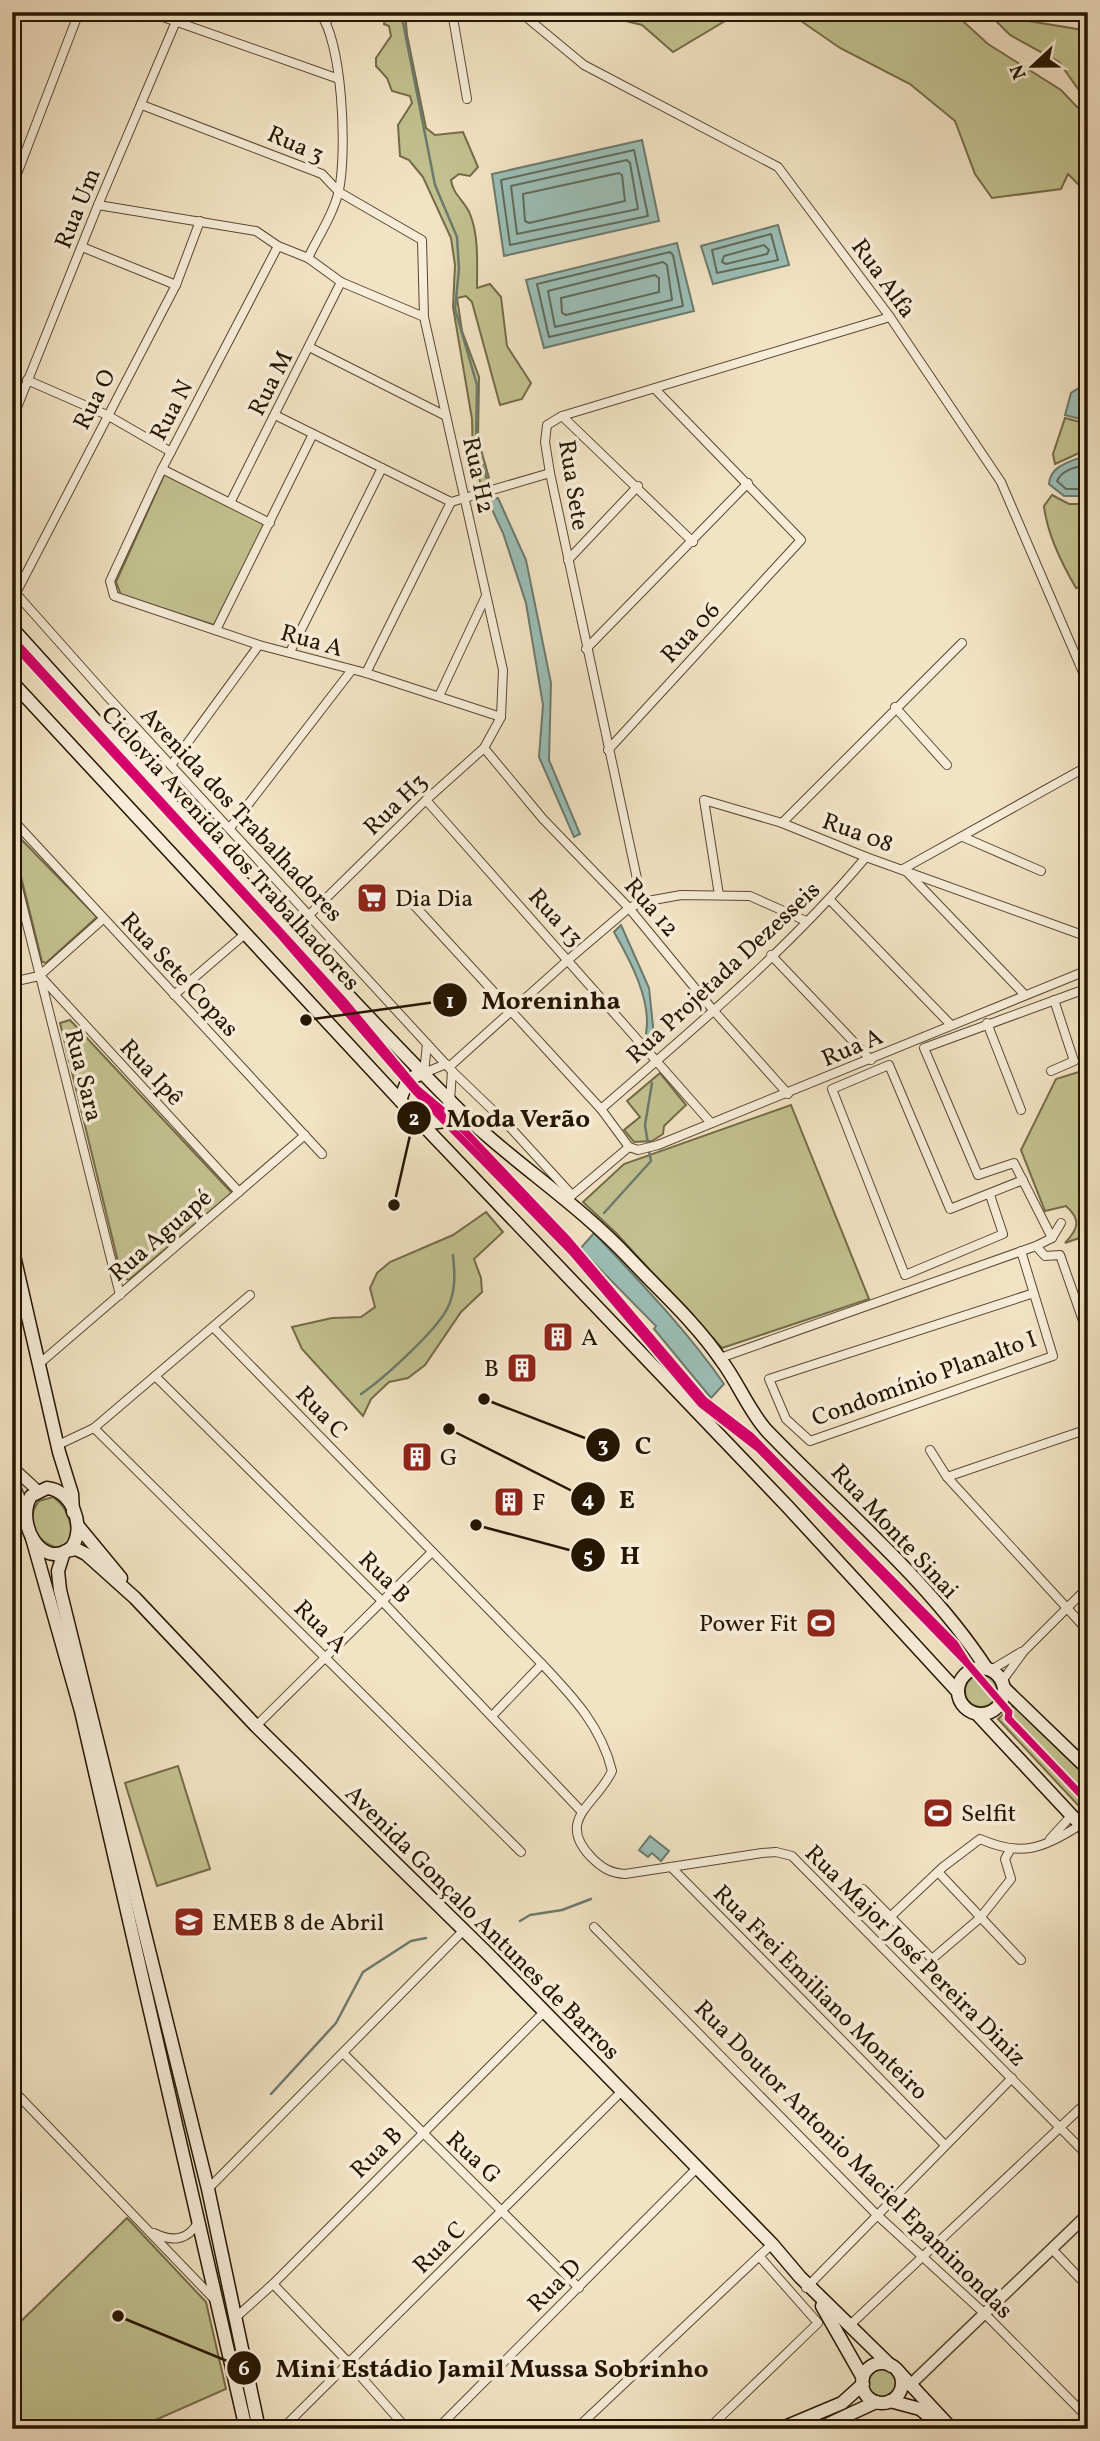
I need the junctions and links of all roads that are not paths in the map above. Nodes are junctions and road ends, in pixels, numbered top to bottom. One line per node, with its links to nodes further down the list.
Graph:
1 (79, 12): 13 (street)
2 (149, 12): 9 (street)
3 (180, 12): 9 (street, Rua Um)
4 (319, 12): 8 (street)
5 (333, 12): 8 (street)
6 (452, 12): 11 (street)
7 (520, 12): 24 (street, Rua Alfa)
8 (327, 21): 10 (street)
9 (176, 23): 10 (street); 12 (street, Rua Um)
10 (339, 79): 14 (street)
11 (467, 99)
12 (142, 105): 14 (street, Rua 3); 15 (street, Rua Um)
13 (12, 187)
14 (339, 192): 17 (street, Rua 3); 20 (street)
15 (98, 205): 16 (street); 19 (street, Rua Um)
16 (201, 221): 18 (street); 22 (street, Rua O)
17 (422, 240): 23 (street, Rua H2)
18 (278, 246): 20 (street); 34 (street, Rua N)
19 (82, 247): 22 (street); 26 (street, Rua Um)
20 (308, 258): 21 (street)
21 (341, 282): 23 (street); 25 (street, Rua M)
22 (176, 285): 28 (street, Rua O)
23 (424, 317): 30 (street, Rua H2)
24 (890, 317): 27 (street, Rua Sete); 58 (street, Rua Alfa)
25 (310, 348): 29 (street, Rua M); 30 (street)
26 (27, 380): 28 (street); 32 (street, Rua Um)
27 (655, 389): 31 (street, Rua Sete); 38 (street)
28 (107, 415): 34 (street); 46 (street, Rua O)
29 (275, 415): 33 (street); 41 (street, Rua M)
30 (446, 416): 40 (street, Rua H2)
31 (562, 416): 37 (street, Rua Sete); 39 (street)
32 (12, 420)
33 (312, 436): 36 (street); 43 (street)
34 (171, 452): 35 (street, Rua N)
35 (162, 468): 41 (street); 47 (street, Rua N)
36 (382, 468): 42 (street); 54 (street)
37 (550, 473): 40 (street); 45 (street, Rua Sete)
38 (748, 483): 44 (street); 63 (street, Rua 06)
39 (638, 486): 44 (street); 45 (street)
40 (465, 497): 42 (street); 48 (street, Rua H2)
41 (231, 501): 43 (street)
42 (451, 502): 56 (street)
43 (270, 523): 50 (street)
44 (693, 542): 53 (street)
45 (568, 560): 53 (street, Rua Sete)
46 (14, 591): 64 (street, Avenida dos Trabalhadores)
47 (114, 596): 50 (street, Rua A)
48 (485, 598): 59 (street); 61 (street, Rua H2)
49 (12, 628): 104 (main road)
50 (216, 629): 52 (street, Rua A)
51 (962, 643): 60 (street)
52 (259, 645): 54 (street, Rua A); 64 (street)
53 (586, 649): 63 (street, Rua Sete)
54 (290, 652): 55 (street, Rua A)
55 (351, 671): 56 (street, Rua A); 70 (street)
56 (366, 673): 59 (street, Rua A)
57 (12, 682): 84 (main road)
58 (1088, 684)
59 (439, 696): 61 (street, Rua A)
60 (895, 707): 65 (street); 69 (street)
61 (501, 717): 62 (street, Rua H3)
62 (484, 748): 67 (street, Rua H3); 80 (street, Rua 12)
63 (608, 750): 78 (street, Rua Sete)
64 (172, 764): 70 (street, Avenida dos Trabalhadores)
65 (947, 765)
66 (1088, 766): 71 (street)
67 (426, 800): 81 (street, Rua H3); 87 (street, Rua 13)
68 (12, 818): 82 (street, Rua Sete Copas)
69 (782, 823): 72 (street, Rua 08); 76 (street, Rua 08)
70 (230, 828): 81 (street, Avenida dos Trabalhadores)
71 (963, 837): 74 (street); 75 (street)
72 (866, 857): 74 (street, Rua 08); 77 (street, Rua Projetada Dezesseis)
73 (12, 864): 89 (street, Rua Sara)
74 (904, 869): 85 (street, Rua 08); 93 (street)
75 (1041, 872)
76 (719, 895): 78 (street); 83 (street)
77 (830, 900): 83 (street, Rua Projetada Dezesseis); 98 (street)
78 (642, 902): 80 (street)
79 (414, 905): 95 (street)
80 (629, 908): 87 (street); 96 (street, Rua 12)
81 (309, 915): 99 (street, Avenida dos Trabalhadores)
82 (103, 919): 89 (street); 92 (street, Rua Sete Copas)
83 (806, 922): 86 (street, Rua Projetada Dezesseis)
84 (244, 934): 92 (street); 106 (main road)
85 (1088, 937)
86 (771, 955): 96 (street, Rua Projetada Dezesseis); 100 (street)
87 (568, 960): 95 (street); 101 (street, Rua 13)
88 (1088, 970): 93 (street, Rua A)
89 (39, 975): 90 (street); 116 (street, Rua Ipê); 125 (street, Rua Sara)
90 (12, 982)
91 (1088, 988): 94 (street)
92 (174, 995): 112 (street, Rua Sete Copas)
93 (1025, 995): 98 (street, Rua A)
94 (1054, 1000): 97 (street); 103 (street)
95 (510, 1010): 102 (street); 108 (street)
96 (713, 1010): 101 (street, Rua Projetada Dezesseis); 105 (street, Rua 12)
97 (987, 1023): 109 (street); 115 (street)
98 (951, 1025): 100 (street, Rua A)
99 (427, 1044): 102 (street, Avenida dos Trabalhadores); 104 (street)
100 (871, 1060): 105 (street, Rua A)
101 (657, 1061): 108 (street, Rua Projetada Dezesseis); 110 (street, Rua 13)
102 (449, 1068): 104 (street); 107 (street); 118 (street, Avenida dos Trabalhadores)
103 (1051, 1071)
104 (424, 1073): 106 (main road); 107 (main road)
105 (788, 1094): 110 (street, Rua A)
106 (400, 1100): 111 (main road)
107 (450, 1101): 111 (main road); 118 (main road, Rua Monte Sinai)
108 (601, 1110): 113 (street)
109 (1021, 1111)
110 (711, 1123): 113 (street, Rua A)
111 (422, 1124): 157 (main road)
112 (305, 1135): 114 (street, Rua Sete Copas); 116 (street, Rua Aguapé)
113 (629, 1147): 118 (street)
114 (322, 1154)
115 (1023, 1180): 117 (street); 120 (street)
116 (239, 1192): 125 (street, Rua Aguapé)
117 (990, 1195): 117 (street)
118 (569, 1199): 129 (main road, Rua Monte Sinai)
119 (1061, 1223): 120 (street)
120 (1052, 1238): 121 (street)
121 (1036, 1246): 123 (street); 128 (street)
122 (12, 1247): 130 (main road)
123 (1021, 1251): 124 (street, Condomínio Planalto I); 129 (street)
124 (1034, 1293): 124 (street, Condomínio Planalto I)
125 (120, 1295): 130 (street, Rua Aguapé)
126 (250, 1295): 127 (street)
127 (213, 1327): 131 (street); 146 (street, Rua C)
128 (1088, 1335)
129 (720, 1358): 155 (main road, Rua Monte Sinai)
130 (39, 1364): 135 (main road)
131 (155, 1376): 132 (street); 149 (street, Rua B)
132 (94, 1428): 135 (street); 153 (street, Rua A)
133 (1086, 1430): 134 (street); 138 (street)
134 (1088, 1441)
135 (58, 1448): 140 (main road); 141 (main road)
136 (930, 1450): 138 (street)
137 (12, 1467): 140 (street)
138 (947, 1477): 150 (street)
139 (12, 1480): 142 (street)
140 (44, 1490): 141 (main road); 142 (main road)
141 (73, 1512): 143 (main road)
142 (26, 1513): 144 (main road)
143 (78, 1526): 145 (main road); 148 (main road, Avenida Gonçalo Antunes de Barros)
144 (32, 1538): 145 (main road); 189 (main road)
145 (65, 1552): 148 (main road, Avenida Gonçalo Antunes de Barros); 185 (main road)
146 (432, 1552): 149 (street); 154 (street, Rua C)
147 (1088, 1587): 150 (street)
148 (135, 1598): 160 (main road, Avenida Gonçalo Antunes de Barros)
149 (382, 1601): 153 (street); 159 (street, Rua B)
150 (1066, 1608): 151 (street); 152 (street)
151 (1088, 1631)
152 (1024, 1651): 155 (street); 156 (street)
153 (325, 1657): 160 (street); 165 (street, Rua A)
154 (542, 1664): 159 (street); 162 (street)
155 (989, 1670): 156 (main road); 157 (main road)
156 (1003, 1684): 158 (main road); 161 (main road)
157 (958, 1692): 158 (main road)
158 (977, 1714): 163 (main road)
159 (493, 1715): 162 (street, Rua B)
160 (256, 1726): 172 (main road, Avenida Gonçalo Antunes de Barros)
161 (1088, 1769)
162 (582, 1812): 166 (street, Rua Major José Pereira Diniz)
163 (1080, 1825): 164 (street)
164 (1010, 1850): 167 (street); 170 (street)
165 (520, 1852)
166 (670, 1867): 176 (street, Rua Major José Pereira Diniz); 182 (street, Rua Frei Emiliano Monteiro)
167 (938, 1872): 169 (street); 170 (street)
168 (863, 1889): 169 (street)
169 (889, 1918): 170 (street)
170 (980, 1918): 173 (street)
171 (594, 1927): 187 (street, Rua Doutor Antonio Maciel Epaminondas)
172 (463, 1931): 174 (main road, Avenida Gonçalo Antunes de Barros); 175 (street)
173 (1021, 1961)
174 (544, 2012): 178 (main road, Avenida Gonçalo Antunes de Barros); 181 (street, Rua B)
175 (343, 2053): 181 (street, Rua G); 185 (street)
176 (1012, 2078): 180 (street, Rua Major José Pereira Diniz); 182 (street)
177 (12, 2089): 190 (street)
178 (622, 2091): 184 (main road, Avenida Gonçalo Antunes de Barros); 186 (street, Rua C)
179 (1088, 2101): 180 (street)
180 (1060, 2127): 183 (street, Rua Major José Pereira Diniz); 194 (street)
181 (421, 2134): 186 (street, Rua G); 196 (street, Rua B)
182 (945, 2145): 187 (street)
183 (1088, 2155)
184 (697, 2168): 191 (main road, Avenida Gonçalo Antunes de Barros); 198 (street, Rua D)
185 (208, 2189): 201 (main road)
186 (503, 2211): 198 (street, Rua G); 203 (street, Rua C)
187 (876, 2214): 194 (street, Rua Doutor Antonio Maciel Epaminondas); 195 (street)
188 (1088, 2214): 192 (street)
189 (199, 2220): 190 (street); 199 (main road)
190 (148, 2230): 199 (street)
191 (772, 2244): 193 (street); 195 (main road, Avenida Gonçalo Antunes de Barros)
192 (1052, 2249): 197 (street); 200 (street)
193 (759, 2256): 217 (street); 218 (street)
194 (923, 2257): 200 (street, Rua Doutor Antonio Maciel Epaminondas); 202 (street)
195 (805, 2283): 202 (main road, Avenida Gonçalo Antunes de Barros); 205 (main road, Avenida Gonçalo Antunes de Barros)
196 (273, 2284): 201 (street, Rua B); 203 (street)
197 (1088, 2287)
198 (579, 2288): 216 (street, Rua D)
199 (218, 2303): 212 (main road)
200 (985, 2314): 206 (street); 209 (street, Rua Doutor Antonio Maciel Epaminondas)
201 (234, 2319): 213 (main road)
202 (850, 2325): 204 (main road, Avenida Gonçalo Antunes de Barros)
203 (349, 2363): 214 (street, Rua C); 215 (street)
204 (893, 2367): 205 (main road); 206 (main road, Avenida Gonçalo Antunes de Barros)
205 (863, 2381): 207 (main road); 219 (main road)
206 (906, 2385): 208 (main road); 211 (main road, Avenida Gonçalo Antunes de Barros)
207 (876, 2402): 208 (main road); 210 (main road)
208 (890, 2402): 211 (main road, Avenida Gonçalo Antunes de Barros)
209 (1088, 2418)
210 (835, 2424): 220 (main road)
211 (949, 2428)
212 (246, 2429)
213 (259, 2429)
214 (282, 2429)
215 (407, 2429)
216 (437, 2429)
217 (576, 2429)
218 (708, 2429)
219 (780, 2429)
220 (818, 2429)

